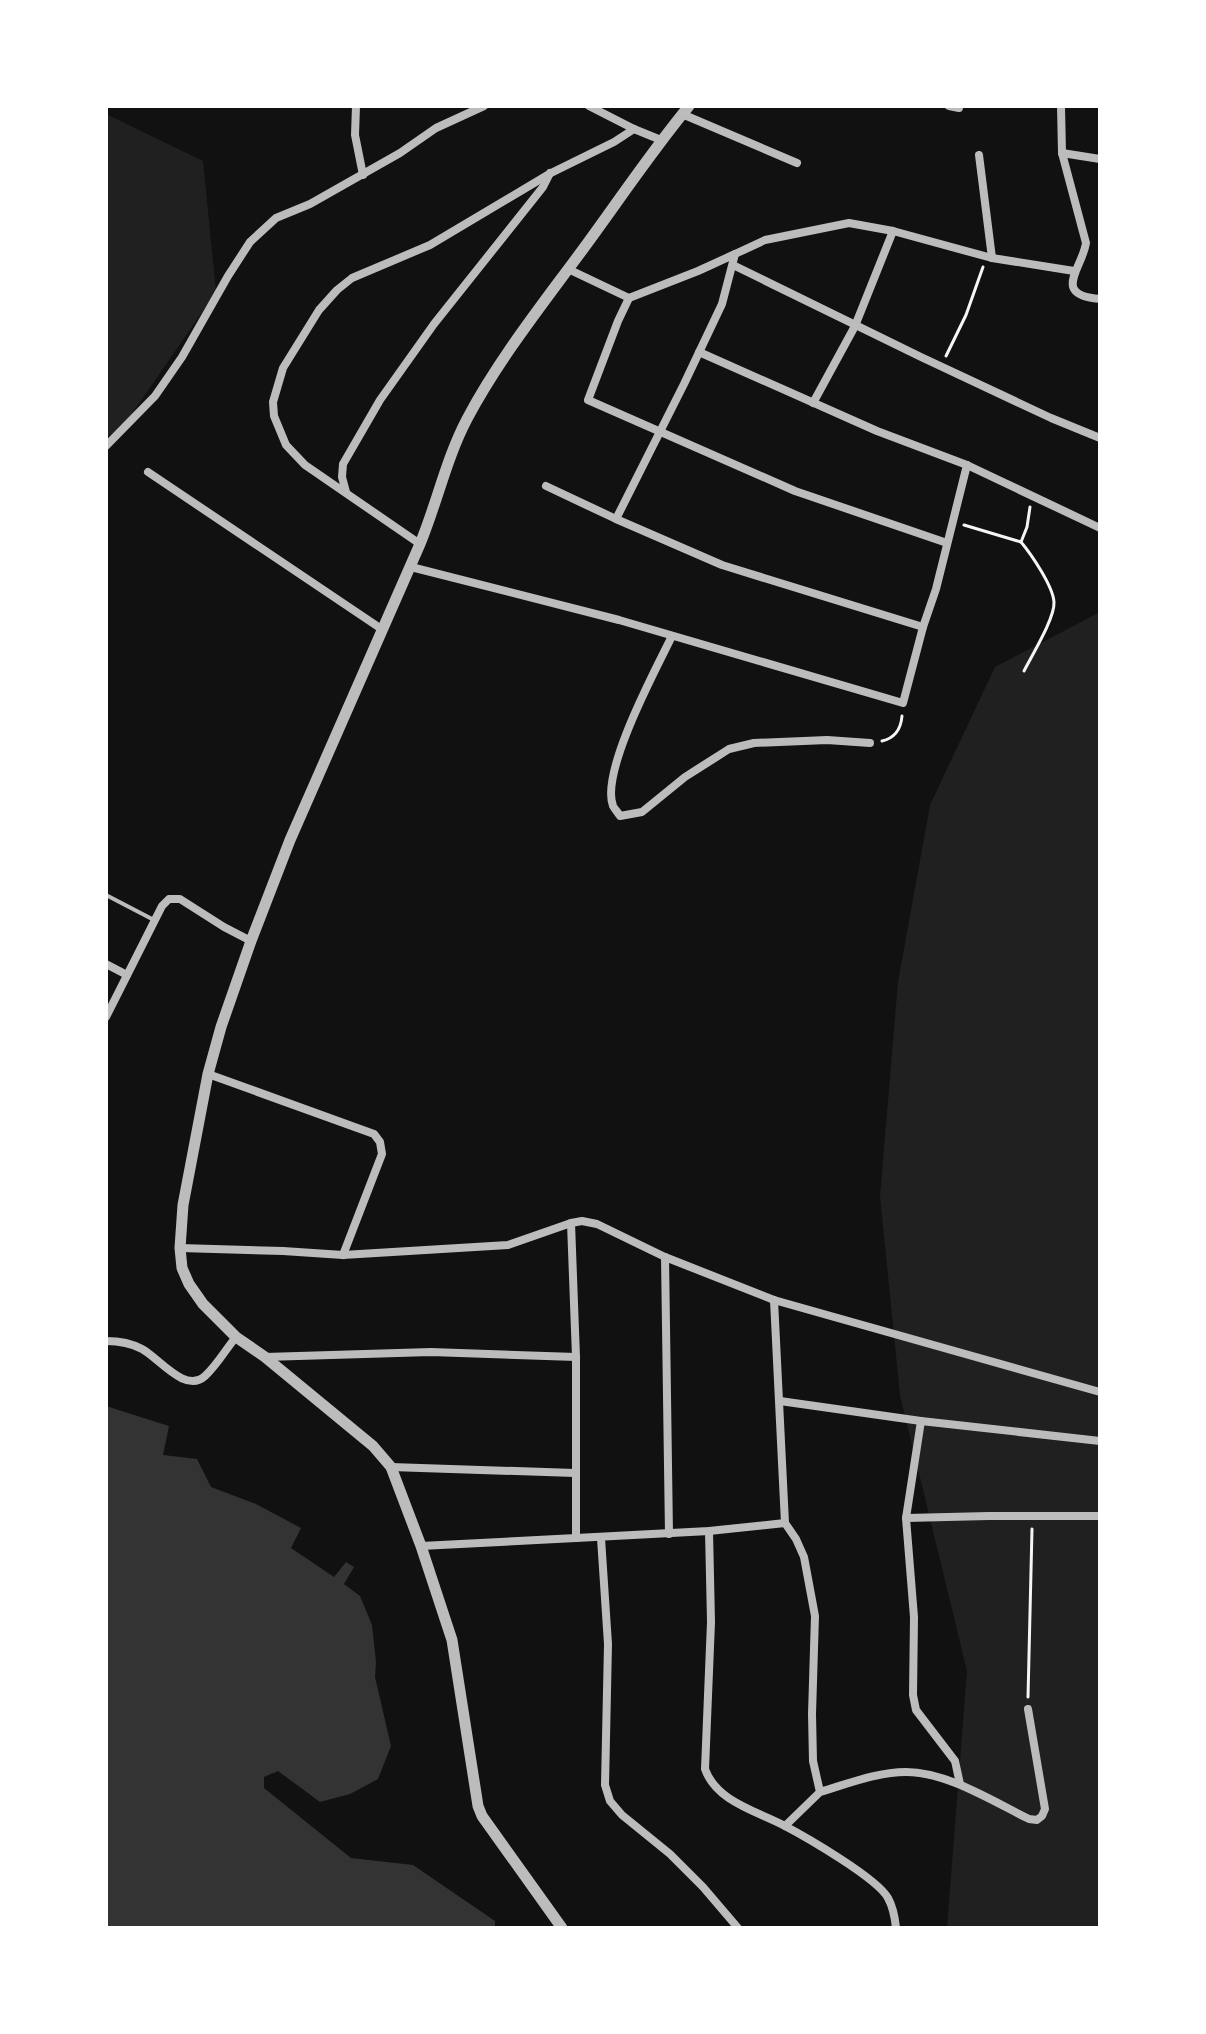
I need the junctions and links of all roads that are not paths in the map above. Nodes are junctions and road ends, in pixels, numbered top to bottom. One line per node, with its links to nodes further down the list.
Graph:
1 (356, 106): 13 (street)
2 (484, 106): 13 (street)
3 (589, 106): 6 (street)
4 (1061, 106): 8 (street)
5 (686, 110): 7 (street); 11 (street)
6 (634, 129): 7 (street); 12 (street)
7 (661, 140): 18 (street)
8 (1062, 153): 10 (street); 19 (street)
9 (979, 155): 16 (street)
10 (1100, 159)
11 (797, 163)
12 (551, 173): 31 (street); 31 (street)
13 (363, 175): 27 (street)
14 (893, 231): 15 (street); 16 (street); 22 (street)
15 (735, 254): 17 (street); 20 (street)
16 (990, 257): 19 (street)
17 (733, 265): 22 (street); 23 (street)
18 (568, 269): 20 (street); 35 (street)
19 (1074, 271): 21 (street)
20 (629, 298): 25 (street)
21 (1100, 299)
22 (855, 326): 24 (street); 26 (street)
23 (699, 352): 24 (street); 25 (street)
24 (813, 403): 28 (street)
25 (660, 433): 32 (street); 34 (street)
26 (1100, 438)
27 (106, 446)
28 (967, 465): 33 (street); 34 (street)
29 (148, 472): 38 (street)
30 (546, 486): 32 (street)
31 (346, 492): 35 (street)
32 (616, 519): 37 (street)
33 (1100, 528)
34 (947, 543): 37 (street)
35 (420, 544): 36 (street)
36 (411, 567): 38 (street); 39 (street)
37 (923, 627): 39 (street)
38 (383, 630): 43 (street)
39 (672, 636): 40 (street)
40 (870, 743)
41 (106, 895): 42 (lane)
42 (154, 920): 43 (street); 45 (street)
43 (251, 941): 47 (street)
44 (106, 964): 45 (street)
45 (127, 975): 46 (street)
46 (106, 1017)
47 (208, 1074): 49 (street); 50 (street)
48 (571, 1223): 50 (street); 51 (street); 56 (street)
49 (180, 1248): 50 (street); 53 (street)
50 (343, 1255)
51 (665, 1257): 52 (street); 67 (street)
52 (774, 1300): 57 (street); 58 (street)
53 (236, 1337): 54 (street); 55 (street)
54 (106, 1341)
55 (265, 1357): 56 (street); 61 (street)
56 (576, 1357): 62 (street)
57 (1100, 1392)
58 (780, 1401): 59 (street); 65 (street)
59 (921, 1421): 60 (street); 64 (street)
60 (1100, 1441)
61 (391, 1467): 62 (street); 70 (street)
62 (575, 1473): 68 (street)
63 (1100, 1516): 64 (street)
64 (906, 1518): 72 (street)
65 (785, 1523): 66 (street); 73 (street)
66 (709, 1531): 67 (street); 74 (street)
67 (669, 1534): 69 (street)
68 (576, 1538): 69 (street); 70 (street)
69 (601, 1538): 76 (street)
70 (421, 1546): 75 (street)
71 (1028, 1709): 72 (street)
72 (960, 1784): 73 (street)
73 (820, 1792): 74 (street)
74 (785, 1826): 77 (street)
75 (562, 1928)
76 (738, 1928)
77 (896, 1928)

